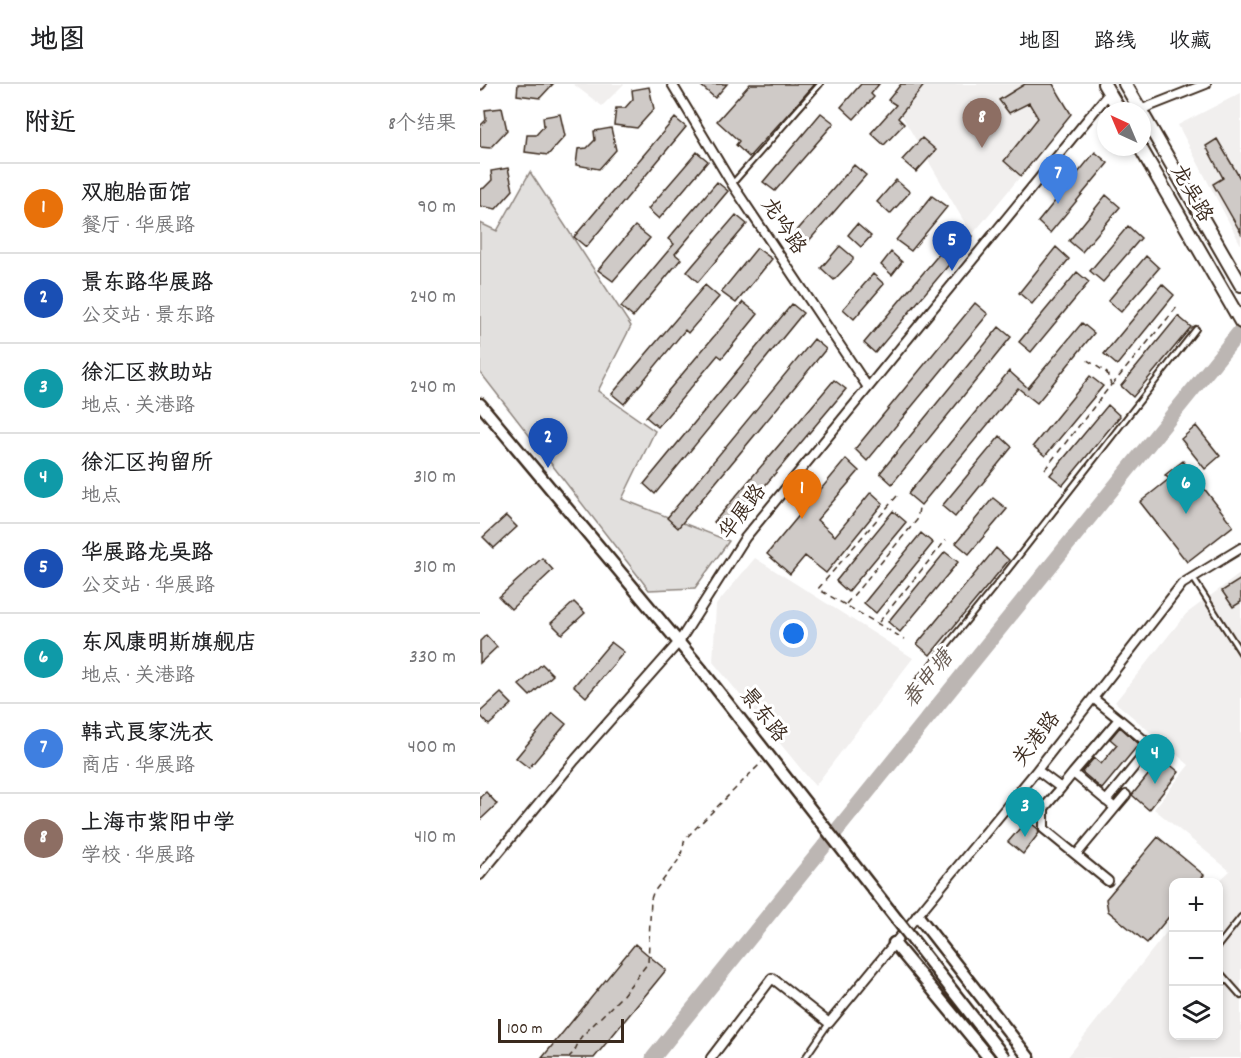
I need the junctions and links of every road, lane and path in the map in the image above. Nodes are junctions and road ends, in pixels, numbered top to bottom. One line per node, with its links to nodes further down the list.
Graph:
1 (672, 84): 11 (street, 龙吟路)
2 (820, 84): 11 (lane)
3 (1125, 84): 7 (main road, 龙吴路)
4 (1206, 84): 8 (street)
5 (1107, 88): 6 (main road); 18 (street, 华展路)
6 (1115, 102)
7 (1136, 102)
8 (1151, 107)
9 (1151, 128): 12 (main road, 龙吴路)
10 (1145, 156): 14 (main road, 龙吴路)
11 (732, 184): 18 (street, 龙吟路)
12 (1241, 285)
13 (1177, 307): 17 (path)
14 (1241, 322)
15 (1196, 329): 31 (lane)
16 (1087, 360): 17 (path)
17 (1111, 385): 20 (path)
18 (867, 386): 29 (street, 华展路)
19 (480, 404): 29 (street, 景东路)
20 (1045, 469)
21 (897, 496): 26 (path)
22 (919, 508): 26 (path)
23 (946, 540): 27 (path)
24 (1241, 548): 25 (street, 关港路)
25 (1192, 578): 30 (lane); 32 (street, 关港路)
26 (846, 604): 27 (path)
27 (878, 623): 28 (path)
28 (904, 639)
29 (679, 642): 34 (street, 景东路, bridge); 42 (street, 华展路)
30 (1241, 653)
31 (907, 694)
32 (1093, 698): 33 (street); 35 (street, 关港路)
33 (1119, 719): 36 (street); 39 (street)
34 (768, 756): 51 (path); 55 (street, 景东路, bridge)
35 (1037, 770): 37 (street); 44 (street, 关港路)
36 (1073, 773): 37 (street); 39 (street)
37 (1061, 788): 41 (street)
38 (1126, 795): 40 (street)
39 (1106, 801): 40 (street)
40 (1115, 808): 41 (street)
41 (1077, 855): 43 (street)
42 (480, 875)
43 (1108, 881)
44 (918, 916): 47 (street, 关港路); 56 (street)
45 (1241, 917): 46 (lane)
46 (1223, 940)
47 (894, 943): 50 (street, 关港路); 54 (street)
48 (1223, 976): 49 (lane)
49 (1241, 996)
50 (829, 1023): 52 (street); 53 (lane)
51 (568, 1058)
52 (711, 1058)
53 (805, 1058)
54 (989, 1058)
55 (1005, 1058)
56 (1029, 1058)

